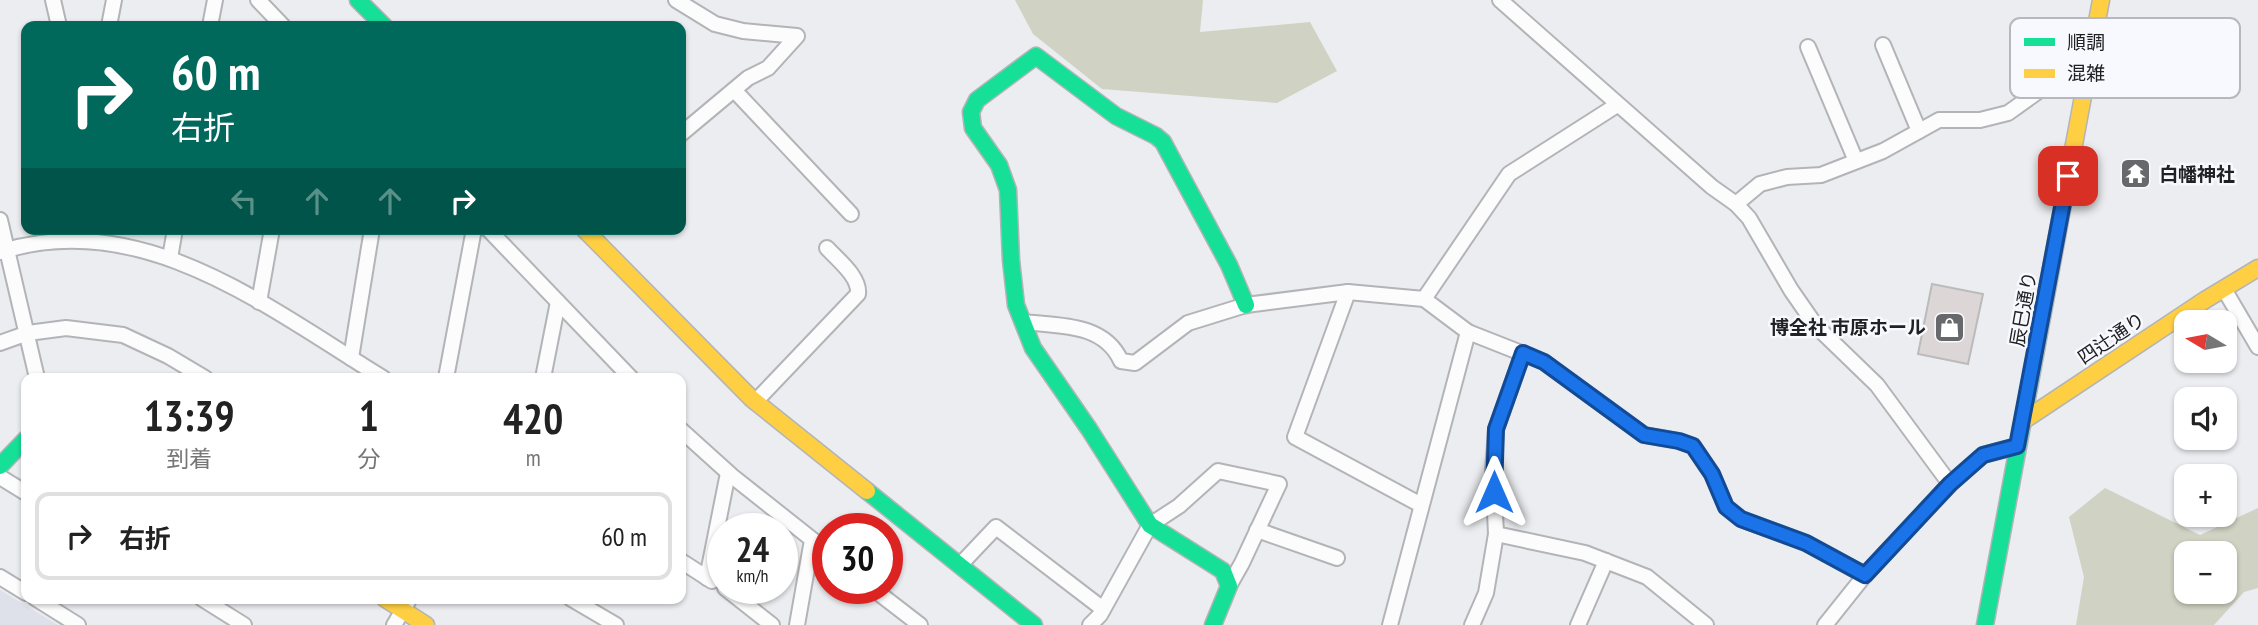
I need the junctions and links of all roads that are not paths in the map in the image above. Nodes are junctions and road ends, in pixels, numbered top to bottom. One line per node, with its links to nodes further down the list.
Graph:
1 (53, 0): 10 (street)
2 (114, 0): 11 (street)
3 (215, 0): 12 (street)
4 (257, 0): 13 (street)
5 (358, 0): 14 (street)
6 (676, 0): 17 (street)
7 (1500, 0): 20 (street)
8 (2101, 0): 9 (street, 辰巳通り)
9 (2097, 18)
10 (59, 21)
11 (110, 21)
12 (212, 21)
13 (278, 21)
14 (379, 21)
15 (1883, 45): 22 (street)
16 (1808, 47): 23 (street)
17 (734, 90): 21 (street); 25 (street)
18 (2029, 98): 22 (street)
19 (2082, 98): 58 (street, 辰巳通り)
20 (1617, 105): 24 (street); 40 (street)
21 (686, 130)
22 (1919, 131): 23 (street)
23 (1856, 161): 24 (street)
24 (1736, 204): 65 (street)
25 (851, 214)
26 (0, 219): 35 (street)
27 (106, 235): 35 (street); 36 (street)
28 (175, 235): 36 (street)
29 (271, 235): 41 (street)
30 (371, 235): 50 (street)
31 (473, 235): 54 (street)
32 (494, 235): 42 (street)
33 (590, 235): 57 (street)
34 (827, 248): 57 (street)
35 (4, 251): 46 (street)
36 (170, 258): 41 (street)
37 (2258, 268): 38 (street, 四辻通り)
38 (2224, 289): 48 (street); 58 (street, 四辻通り)
39 (1348, 292): 40 (street); 43 (street); 67 (street)
40 (1424, 299): 45 (street)
41 (258, 302): 50 (street)
42 (558, 302): 55 (street); 56 (street)
43 (1246, 305): 44 (street); 44 (street)
44 (1023, 322): 69 (street)
45 (1468, 332): 49 (street); 67 (street)
46 (28, 333): 47 (street); 51 (street); 52 (street)
47 (0, 343)
48 (2258, 346)
49 (1523, 353): 71 (street); 77 (street)
50 (351, 358): 53 (street)
51 (36, 373)
52 (197, 373)
53 (375, 373)
54 (447, 373)
55 (544, 373)
56 (626, 373)
57 (755, 402): 76 (street)
58 (2023, 421): 61 (street, 辰巳通り)
59 (686, 435): 63 (street)
60 (21, 444): 62 (street)
61 (2017, 446): 65 (street); 107 (street, 辰巳通り)
62 (0, 466)
63 (728, 473): 68 (street); 72 (street)
64 (0, 477): 66 (street)
65 (1950, 484): 77 (street)
66 (21, 490)
67 (1421, 505): 102 (street)
68 (720, 513)
69 (1150, 525): 70 (street); 80 (street); 89 (street)
70 (1257, 530): 73 (street); 80 (street)
71 (1496, 534): 74 (street); 103 (street)
72 (812, 540): 96 (street)
73 (1337, 558)
74 (1605, 561): 104 (street); 105 (street)
75 (686, 564): 79 (street)
76 (960, 565): 89 (street); 99 (street)
77 (1865, 575): 106 (street)
78 (0, 577): 81 (street)
79 (707, 578)
80 (1229, 586): 101 (street)
81 (21, 590)
82 (44, 604): 90 (street)
83 (211, 604): 91 (street)
84 (406, 604): 92 (street); 93 (street)
85 (580, 604): 94 (street)
86 (745, 604): 95 (street)
87 (893, 604): 88 (street)
88 (899, 609): 97 (street); 98 (street)
89 (1104, 609): 100 (street)
90 (78, 625)
91 (244, 625)
92 (394, 625)
93 (426, 625)
94 (616, 625)
95 (772, 625)
96 (797, 625)
97 (896, 625)
98 (920, 625)
99 (1034, 625)
100 (1090, 625)
101 (1213, 625)
102 (1390, 625)
103 (1472, 625)
104 (1578, 625)
105 (1706, 625)
106 (1825, 625)
107 (1984, 625)

